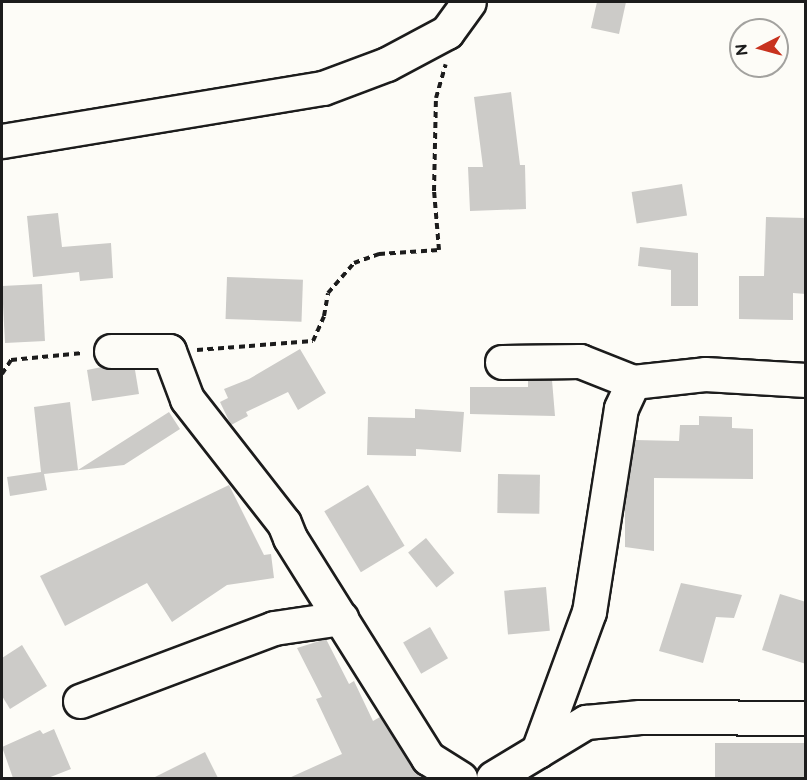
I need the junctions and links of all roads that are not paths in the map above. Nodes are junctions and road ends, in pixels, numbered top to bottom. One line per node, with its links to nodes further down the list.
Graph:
1 (469, 2): 2 (street)
2 (2, 141)
3 (111, 351): 7 (street)
4 (502, 362): 6 (street)
5 (806, 380): 6 (street)
6 (633, 382): 10 (street)
7 (341, 618): 8 (street); 11 (street)
8 (80, 701)
9 (806, 718): 10 (street)
10 (538, 751): 12 (street)
11 (460, 778)
12 (493, 778)

